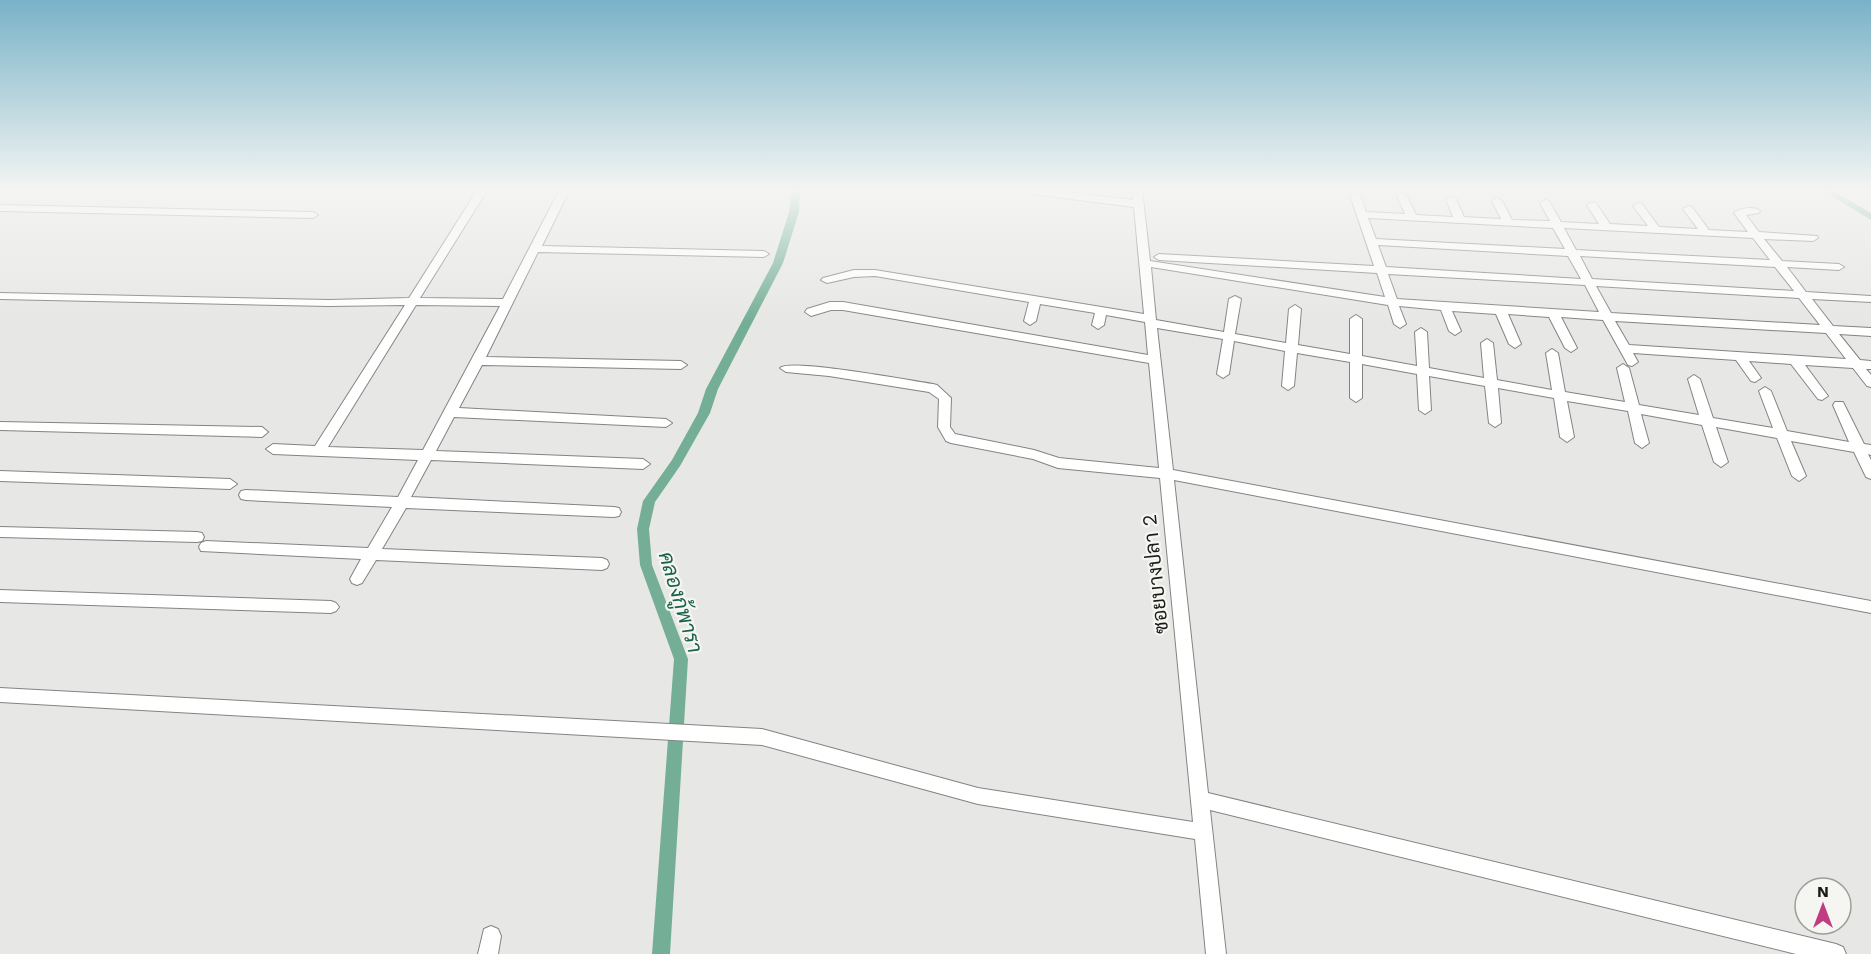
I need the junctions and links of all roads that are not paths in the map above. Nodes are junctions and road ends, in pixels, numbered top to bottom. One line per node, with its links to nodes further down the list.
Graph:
1 (456, 234): 26 (street)
2 (543, 234): 11 (street)
3 (1142, 234): 14 (street, ซอยบางปลา 2)
4 (1370, 234): 10 (street)
5 (1562, 234): 12 (street)
6 (1715, 234): 8 (street)
7 (1754, 234): 8 (street)
8 (1756, 236): 9 (street); 16 (street)
9 (1813, 238)
10 (1373, 242): 12 (street); 18 (street)
11 (536, 249): 13 (street); 28 (street)
12 (1572, 252): 16 (street); 20 (street)
13 (764, 254)
14 (1145, 260): 15 (street); 38 (street, ซอยบางปลา 2)
15 (1175, 263): 18 (street); 27 (street)
16 (1778, 264): 17 (street); 22 (street)
17 (1839, 267)
18 (1383, 272): 20 (street); 27 (street)
19 (827, 280): 23 (street)
20 (1589, 282): 22 (street); 35 (street)
21 (0, 296): 26 (street)
22 (1803, 296): 25 (street); 41 (street)
23 (1035, 298): 31 (street); 37 (street)
24 (1234, 299): 45 (street)
25 (1871, 299)
26 (414, 301): 28 (street); 86 (street)
27 (1392, 302): 29 (street); 39 (street)
28 (507, 303): 56 (street)
29 (1445, 307): 32 (street); 42 (street)
30 (1295, 309): 48 (street)
31 (1102, 310): 38 (street); 40 (street)
32 (1500, 310): 34 (street); 47 (street)
33 (812, 312): 54 (street)
34 (1553, 313): 35 (street); 49 (street)
35 (1606, 316): 41 (street); 50 (street)
36 (1356, 319): 53 (street)
37 (1030, 321)
38 (1151, 321): 45 (street); 54 (street, ซอยบางปลา 2)
39 (1400, 324)
40 (1098, 325)
41 (1828, 330): 44 (street); 57 (street)
42 (1455, 331)
43 (1421, 332): 61 (street)
44 (1871, 332)
45 (1229, 337): 48 (street); 62 (street)
46 (1487, 343): 66 (street)
47 (1515, 344)
48 (1292, 348): 53 (street); 67 (street)
49 (1571, 348)
50 (1624, 349): 52 (street); 73 (street)
51 (1552, 353): 69 (street)
52 (1739, 356): 55 (street); 63 (street)
53 (1357, 359): 61 (street); 71 (street)
54 (1154, 360): 90 (street, ซอยบางปลา 2)
55 (1796, 360): 57 (street); 70 (street)
56 (478, 361): 58 (street); 75 (street)
57 (1856, 364): 59 (street); 65 (street)
58 (681, 365)
59 (1871, 365)
60 (786, 368): 90 (street)
61 (1423, 371): 66 (street); 74 (street)
62 (1223, 374)
63 (1755, 378)
64 (1694, 379): 76 (street)
65 (1871, 382)
66 (1492, 383): 69 (street); 78 (street)
67 (1288, 386)
68 (1765, 391): 81 (street)
69 (1561, 395): 73 (street); 82 (street)
70 (1822, 396)
71 (1356, 398)
72 (1839, 405): 84 (street)
73 (1632, 408): 76 (street); 83 (street)
74 (1425, 410)
75 (451, 412): 77 (street); 87 (street)
76 (1707, 422): 81 (street); 88 (street)
77 (666, 423)
78 (1495, 423)
79 (0, 426): 80 (street)
80 (262, 432)
81 (1782, 434): 84 (street); 93 (street)
82 (1567, 436)
83 (1642, 443)
84 (1865, 448): 91 (street)
85 (273, 449): 86 (street)
86 (319, 451): 87 (street)
87 (426, 456): 89 (street); 96 (street)
88 (1721, 462)
89 (643, 464)
90 (1166, 474): 104 (street); 106 (street, ซอยบางปลา 2)
91 (1871, 474)
92 (0, 476): 94 (street)
93 (1798, 476)
94 (230, 484)
95 (246, 495): 96 (street)
96 (402, 502): 97 (street); 99 (street)
97 (614, 512)
98 (0, 532): 99 (street)
99 (372, 555): 100 (street); 101 (street)
100 (602, 564)
101 (357, 579)
102 (0, 597): 103 (street)
103 (331, 607)
104 (1871, 607)
105 (0, 695): 107 (street)
106 (1202, 800): 107 (street, ซอยบางปลา 2); 109 (street)
107 (1205, 832): 108 (street, ซอยบางปลา 2)
108 (1216, 954)
109 (1836, 954)

